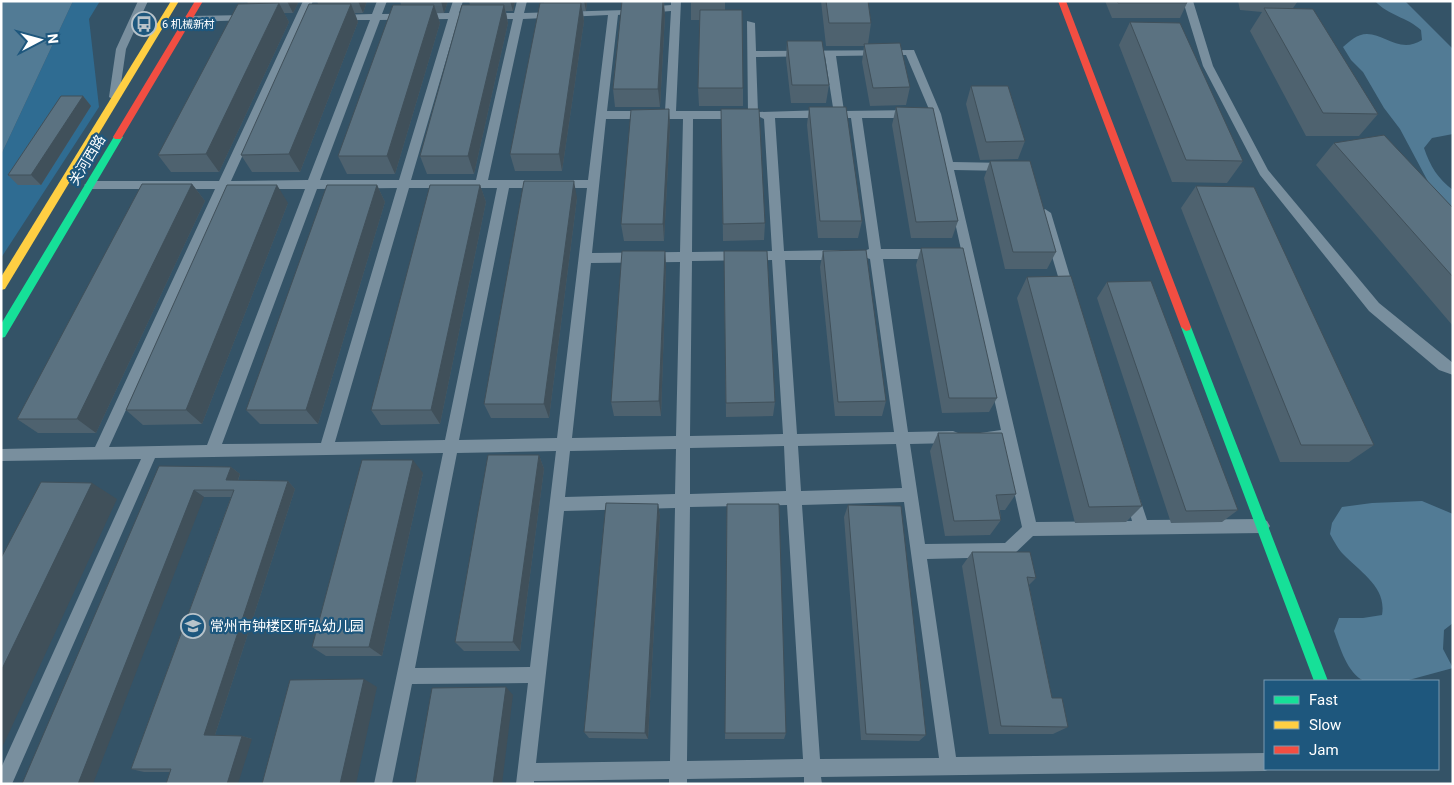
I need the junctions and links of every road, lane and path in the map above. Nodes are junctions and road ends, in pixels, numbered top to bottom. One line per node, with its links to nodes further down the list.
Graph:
1 (144, 1): 23 (lane)
2 (175, 1): 23 (main road, 关河西路)
3 (199, 1): 19 (main road, 关河西路)
4 (308, 1): 40 (lane)
5 (382, 1): 15 (lane)
6 (458, 1): 16 (lane)
7 (522, 1): 14 (lane)
8 (596, 1): 13 (lane)
9 (1062, 1): 67 (main road)
10 (1188, 1): 50 (lane)
11 (676, 5): 12 (lane); 29 (lane)
12 (613, 13): 13 (lane); 28 (lane)
13 (595, 14): 14 (lane)
14 (519, 16): 16 (lane); 36 (lane)
15 (376, 17): 16 (lane); 18 (lane); 34 (lane)
16 (453, 17): 35 (lane)
17 (263, 18): 19 (lane)
18 (329, 18)
19 (188, 19): 39 (main road, 关河西路)
20 (750, 23): 22 (lane)
21 (830, 53): 22 (lane); 25 (lane); 27 (lane)
22 (751, 54): 31 (lane)
23 (112, 104): 47 (main road, 关河西路)
24 (769, 114): 25 (lane); 31 (lane); 44 (lane)
25 (839, 114): 26 (lane)
26 (856, 114): 27 (lane); 43 (lane)
27 (936, 114): 32 (lane)
28 (601, 115): 29 (lane); 38 (lane)
29 (670, 115): 30 (lane)
30 (688, 115): 31 (lane); 45 (lane)
31 (753, 115)
32 (948, 166): 33 (lane); 42 (lane)
33 (1021, 167)
34 (313, 184): 35 (lane); 40 (lane); 58 (lane)
35 (404, 184): 36 (lane); 57 (lane)
36 (481, 184): 37 (lane)
37 (504, 184): 38 (lane); 56 (lane)
38 (594, 184): 46 (lane)
39 (90, 185): 40 (lane); 49 (main road, 关河西路)
40 (223, 185): 60 (lane)
41 (1042, 205): 48 (lane)
42 (958, 253): 43 (lane); 51 (lane)
43 (876, 254): 44 (lane); 52 (lane)
44 (778, 256): 45 (lane); 53 (lane)
45 (685, 257): 46 (lane); 54 (lane)
46 (585, 258): 55 (lane)
47 (1, 286)
48 (1074, 309)
49 (1, 334)
50 (1453, 369)
51 (1009, 436): 52 (lane); 69 (lane)
52 (902, 438): 53 (lane); 63 (lane)
53 (790, 440): 54 (lane); 64 (lane)
54 (683, 442): 55 (lane); 65 (lane)
55 (564, 445): 56 (lane); 66 (lane)
56 (451, 446): 57 (lane); 72 (lane)
57 (326, 449): 58 (lane)
58 (212, 451): 59 (lane)
59 (151, 452): 60 (lane); 79 (lane)
60 (99, 453): 61 (lane)
61 (1, 455)
62 (1127, 480): 68 (lane)
63 (910, 495): 64 (lane); 70 (lane)
64 (794, 498): 65 (lane); 76 (lane)
65 (682, 501): 66 (lane); 78 (lane)
66 (557, 504): 71 (lane)
67 (1262, 526): 68 (lane); 73 (main road)
68 (1142, 528): 69 (lane)
69 (1030, 529): 70 (lane)
70 (918, 552): 75 (lane)
71 (537, 675): 72 (lane); 77 (lane)
72 (405, 676): 80 (lane)
73 (1321, 680)
74 (1264, 762): 75 (lane)
75 (949, 767): 76 (lane)
76 (812, 776): 78 (lane)
77 (525, 778): 78 (lane)
78 (678, 778)
79 (3, 784)
80 (383, 784)

